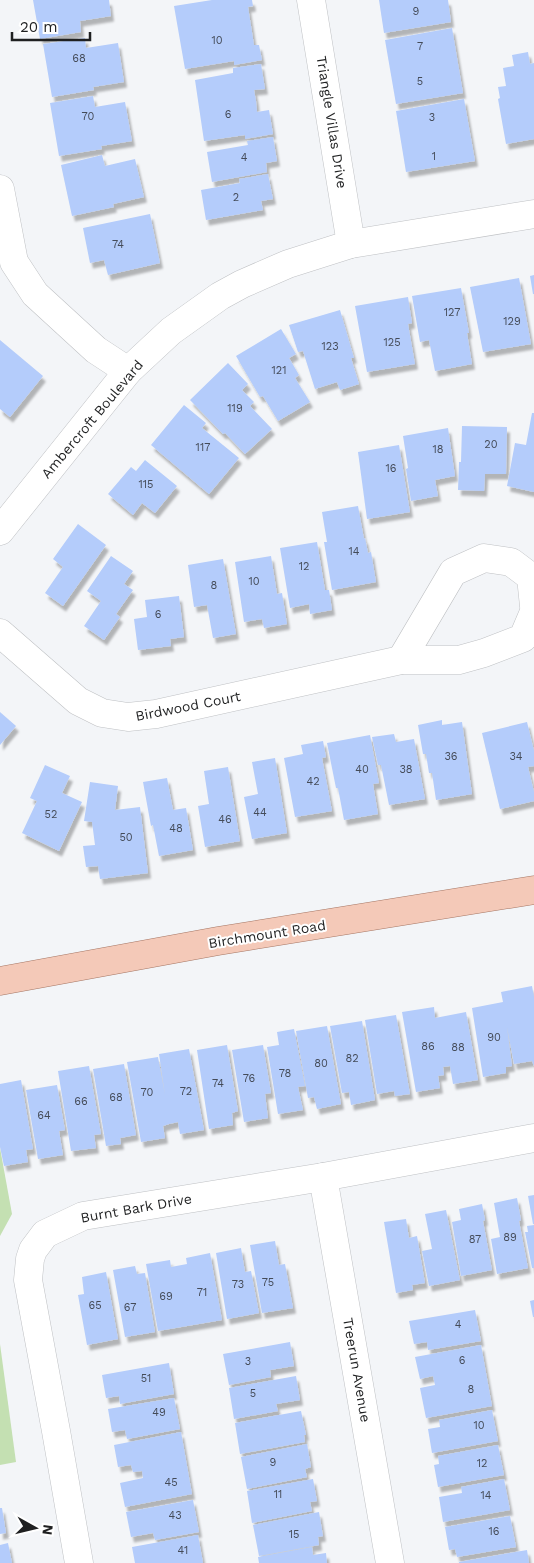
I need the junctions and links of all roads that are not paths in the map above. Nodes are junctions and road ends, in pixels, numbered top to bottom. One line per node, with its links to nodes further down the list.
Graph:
1 (311, 0): 4 (street, Triangle Villas Drive)
2 (0, 189): 5 (street)
3 (534, 214): 4 (street, Ambercroft Boulevard)
4 (352, 244): 5 (street, Ambercroft Boulevard)
5 (128, 372): 6 (street, Ambercroft Boulevard)
6 (0, 531)
7 (534, 606): 10 (street)
8 (534, 612): 10 (street, Birdwood Court)
9 (0, 633): 10 (street, Birdwood Court)
10 (401, 660)
11 (534, 890): 12 (main road, Birchmount Road)
12 (0, 981)
13 (534, 1138): 14 (street, Burnt Bark Drive)
14 (323, 1177): 15 (street, Burnt Bark Drive); 16 (street, Treerun Avenue)
15 (79, 1563)
16 (390, 1563)

